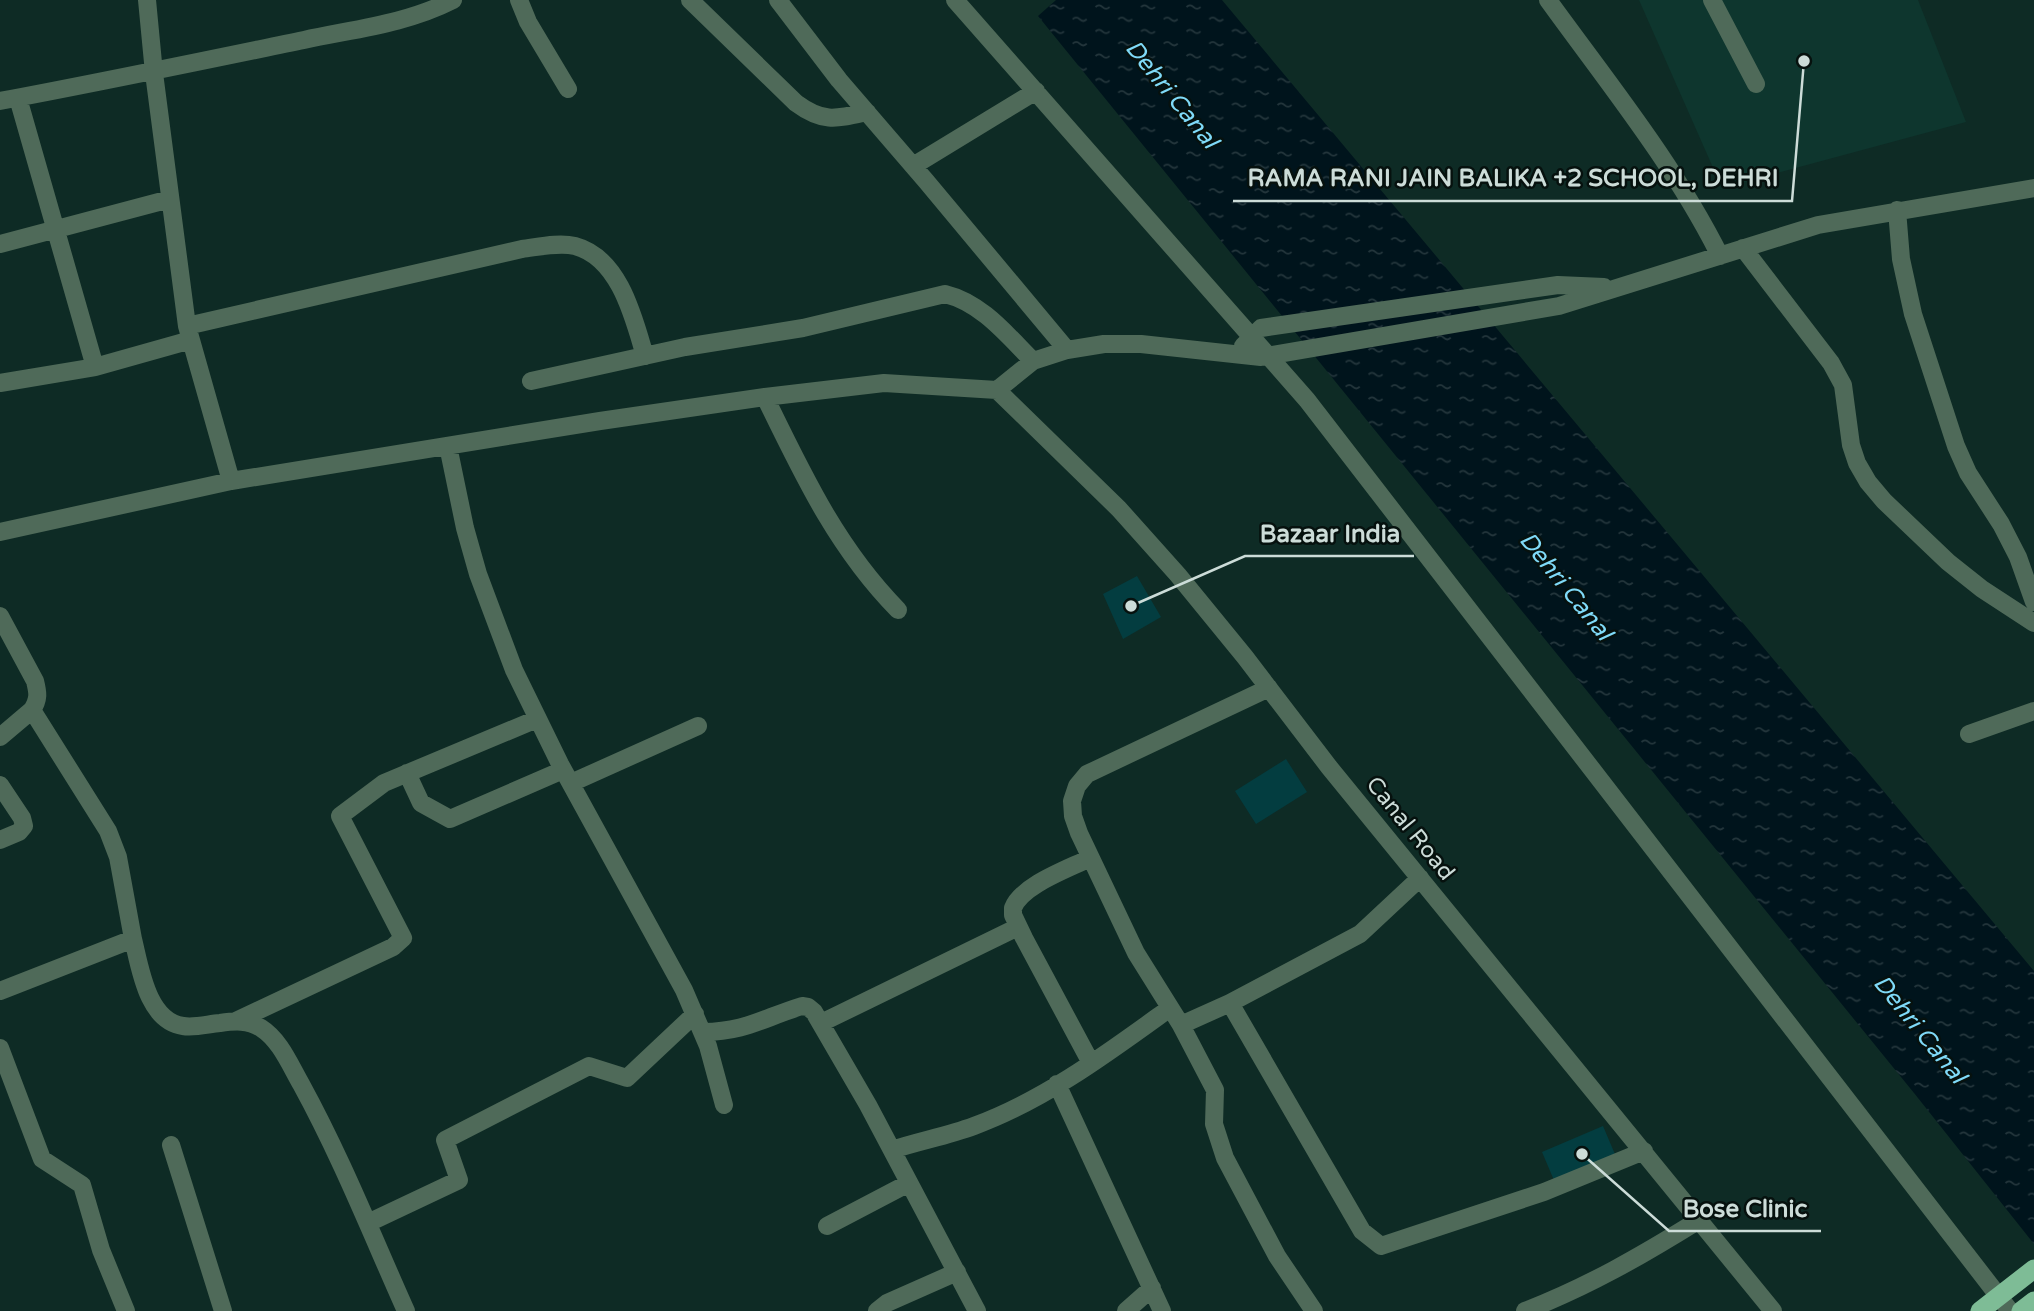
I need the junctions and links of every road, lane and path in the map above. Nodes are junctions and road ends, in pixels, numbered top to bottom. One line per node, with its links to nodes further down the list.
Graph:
1 (146, 0): 9 (street)
2 (453, 0): 9 (street)
3 (519, 0): 11 (street)
4 (690, 0): 15 (street)
5 (778, 0): 15 (street)
6 (955, 0): 12 (street)
7 (1548, 0): 23 (street)
8 (1712, 0): 10 (street)
9 (154, 73): 13 (street); 18 (street)
10 (1756, 84)
11 (568, 89)
12 (1036, 91): 16 (street); 91 (street)
13 (18, 98): 14 (street); 20 (street)
14 (0, 101)
15 (867, 113): 16 (street)
16 (914, 166): 26 (street)
17 (2034, 188): 19 (street)
18 (170, 199): 20 (street); 25 (street)
19 (1897, 210): 22 (street); 38 (street)
20 (56, 230): 21 (street); 30 (street)
21 (0, 244)
22 (1743, 248): 23 (street); 41 (street)
23 (1720, 256): 24 (street)
24 (1618, 288): 27 (street); 27 (street)
25 (189, 333): 28 (street); 30 (street); 36 (street)
26 (1067, 349): 27 (street); 29 (street)
27 (1234, 354)
28 (645, 356): 29 (street); 31 (street)
29 (1033, 360): 33 (street)
30 (94, 367): 32 (street)
31 (531, 381)
32 (0, 383)
33 (997, 390): 34 (street); 42 (street, Canal Road)
34 (765, 397): 35 (street); 39 (street)
35 (448, 446): 36 (street); 45 (street)
36 (231, 481): 37 (street)
37 (0, 532)
38 (2034, 602)
39 (898, 610)
40 (0, 616): 43 (street)
41 (2034, 623)
42 (1269, 688): 53 (street); 54 (street, Canal Road)
43 (32, 709): 48 (street); 56 (street)
44 (2034, 710): 47 (street)
45 (537, 719): 49 (street); 50 (street)
46 (698, 726): 50 (street)
47 (1969, 734)
48 (0, 737)
49 (407, 773): 50 (street); 61 (street)
50 (567, 777): 60 (street)
51 (0, 785): 52 (street)
52 (0, 840)
53 (1090, 858): 55 (street); 59 (street)
54 (1420, 878): 58 (street); 71 (street, Canal Road)
55 (1018, 927): 62 (street); 66 (street)
56 (133, 939): 57 (street); 61 (street)
57 (0, 991)
58 (1230, 1003): 63 (street); 71 (street)
59 (1170, 1008): 63 (street); 66 (street)
60 (695, 1014): 64 (street); 74 (street)
61 (236, 1021): 74 (street)
62 (821, 1023): 64 (street); 70 (street)
63 (1181, 1025): 87 (street)
64 (702, 1032): 68 (street)
65 (0, 1048): 80 (street)
66 (1091, 1063): 67 (street)
67 (1057, 1084): 70 (street); 78 (street)
68 (724, 1105)
69 (171, 1146): 81 (street)
70 (892, 1150): 72 (street)
71 (1644, 1151): 73 (street, Canal Road)
72 (909, 1183): 75 (street); 77 (street)
73 (1699, 1220): 88 (street); 89 (street, Canal Road)
74 (368, 1223): 82 (street)
75 (827, 1226)
76 (2034, 1269): 90 (highway)
77 (957, 1272): 83 (street); 84 (street)
78 (1152, 1288): 85 (street); 86 (street)
79 (2034, 1301): 92 (highway)
80 (126, 1311)
81 (223, 1311)
82 (406, 1311)
83 (877, 1311)
84 (977, 1311)
85 (1126, 1311)
86 (1162, 1311)
87 (1314, 1311)
88 (1525, 1311)
89 (1773, 1311)
90 (1980, 1311)
91 (2010, 1311)
92 (2021, 1311)

